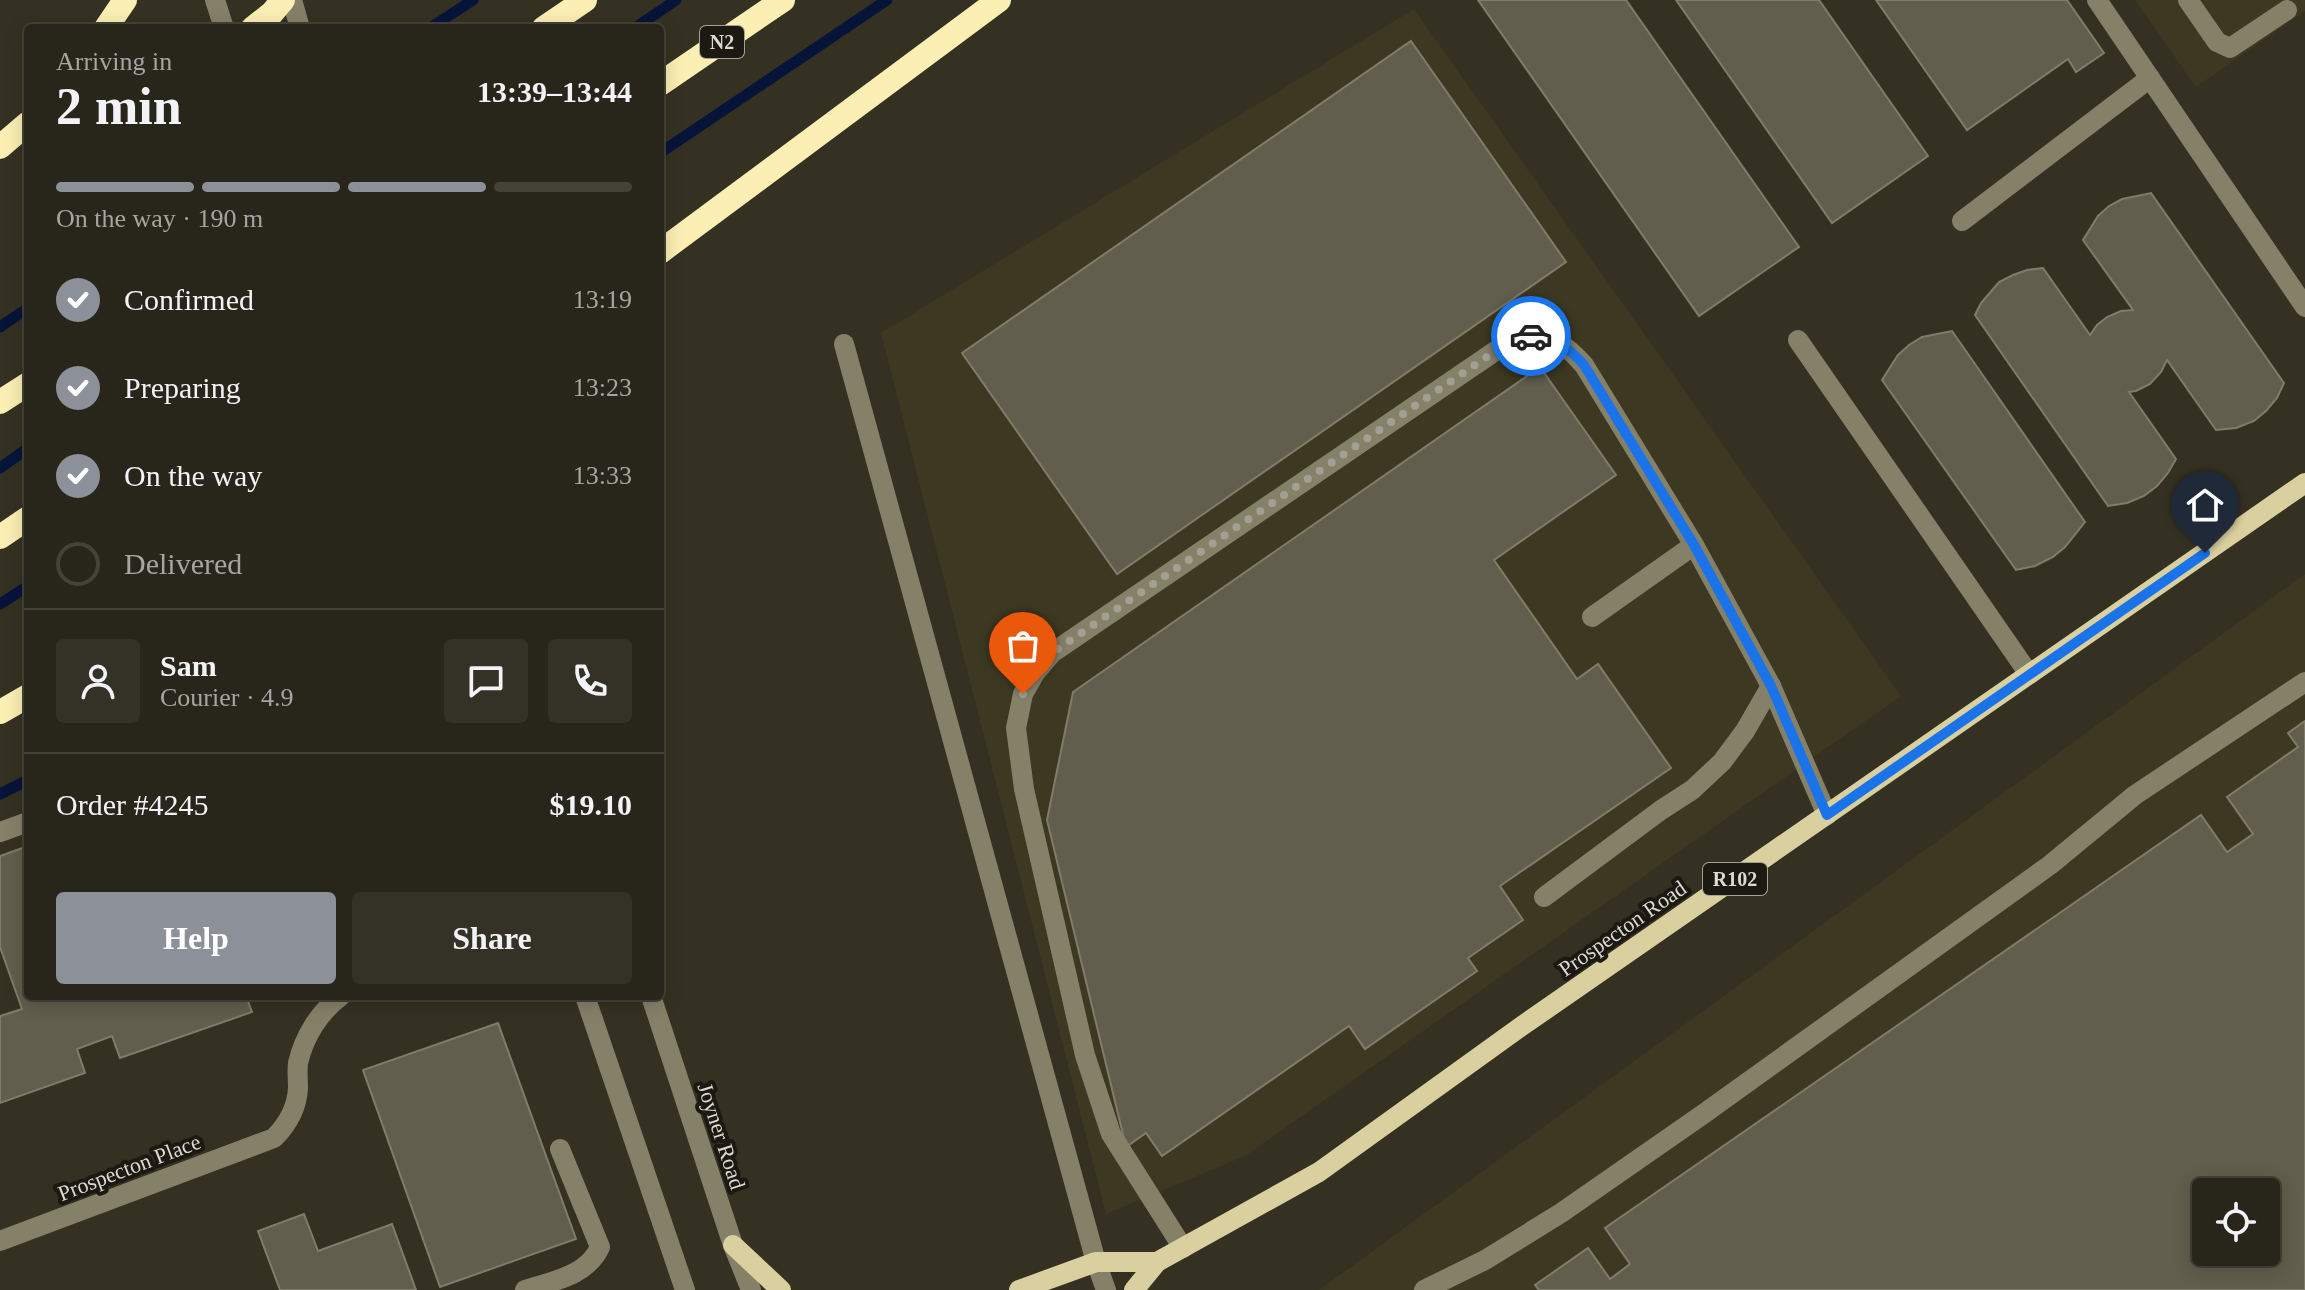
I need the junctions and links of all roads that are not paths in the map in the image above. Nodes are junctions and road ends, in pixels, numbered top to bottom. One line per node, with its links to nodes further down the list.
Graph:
1 (125, 0): 11 (highway)
2 (215, 0): 12 (street)
3 (283, 0): 13 (highway)
4 (292, 0): 14 (street)
5 (585, 0): 15 (highway)
6 (783, 0): 17 (highway, N2)
7 (999, 0): 21 (highway)
8 (2097, 0): 16 (street)
9 (2188, 0): 10 (street)
10 (2290, 3)
11 (109, 24)
12 (223, 24)
13 (258, 24)
14 (299, 24)
15 (550, 24)
16 (2150, 78): 20 (street); 22 (street)
17 (664, 81)
18 (24, 126): 19 (highway)
19 (0, 147)
20 (1962, 221)
21 (664, 249)
22 (2305, 307)
23 (1798, 340): 32 (street)
24 (844, 344): 48 (street)
25 (24, 387): 26 (highway)
26 (0, 402)
27 (2305, 483): 32 (main road, Prospecton Road / R102)
28 (24, 521): 29 (highway)
29 (0, 537)
30 (1694, 545): 31 (street); 34 (street); 47 (street)
31 (1592, 617)
32 (2029, 674): 37 (main road, Prospecton Road / R102)
33 (2305, 682): 57 (street)
34 (1771, 686): 37 (street); 40 (street)
35 (24, 698): 36 (highway)
36 (0, 712)
37 (1827, 815): 47 (main road, Prospecton Road / R102)
38 (24, 823): 39 (street)
39 (0, 832)
40 (1544, 897)
41 (336, 1000): 45 (street, Prospecton Place)
42 (586, 1000): 51 (street)
43 (652, 1000): 46 (street, Joyner Road)
44 (560, 1149): 50 (street)
45 (0, 1241)
46 (733, 1245): 52 (street, Joyner Road); 53 (main road)
47 (1183, 1248): 49 (main road, Prospecton Road / R102)
48 (1096, 1262): 49 (main road, Prospecton Road / R102); 54 (main road, Prospecton Road / R102); 55 (street)
49 (1157, 1262): 56 (main road, Prospecton Road / R102)
50 (525, 1290)
51 (685, 1290)
52 (751, 1290)
53 (781, 1290)
54 (1019, 1290)
55 (1106, 1290)
56 (1134, 1290)
57 (1424, 1290)

